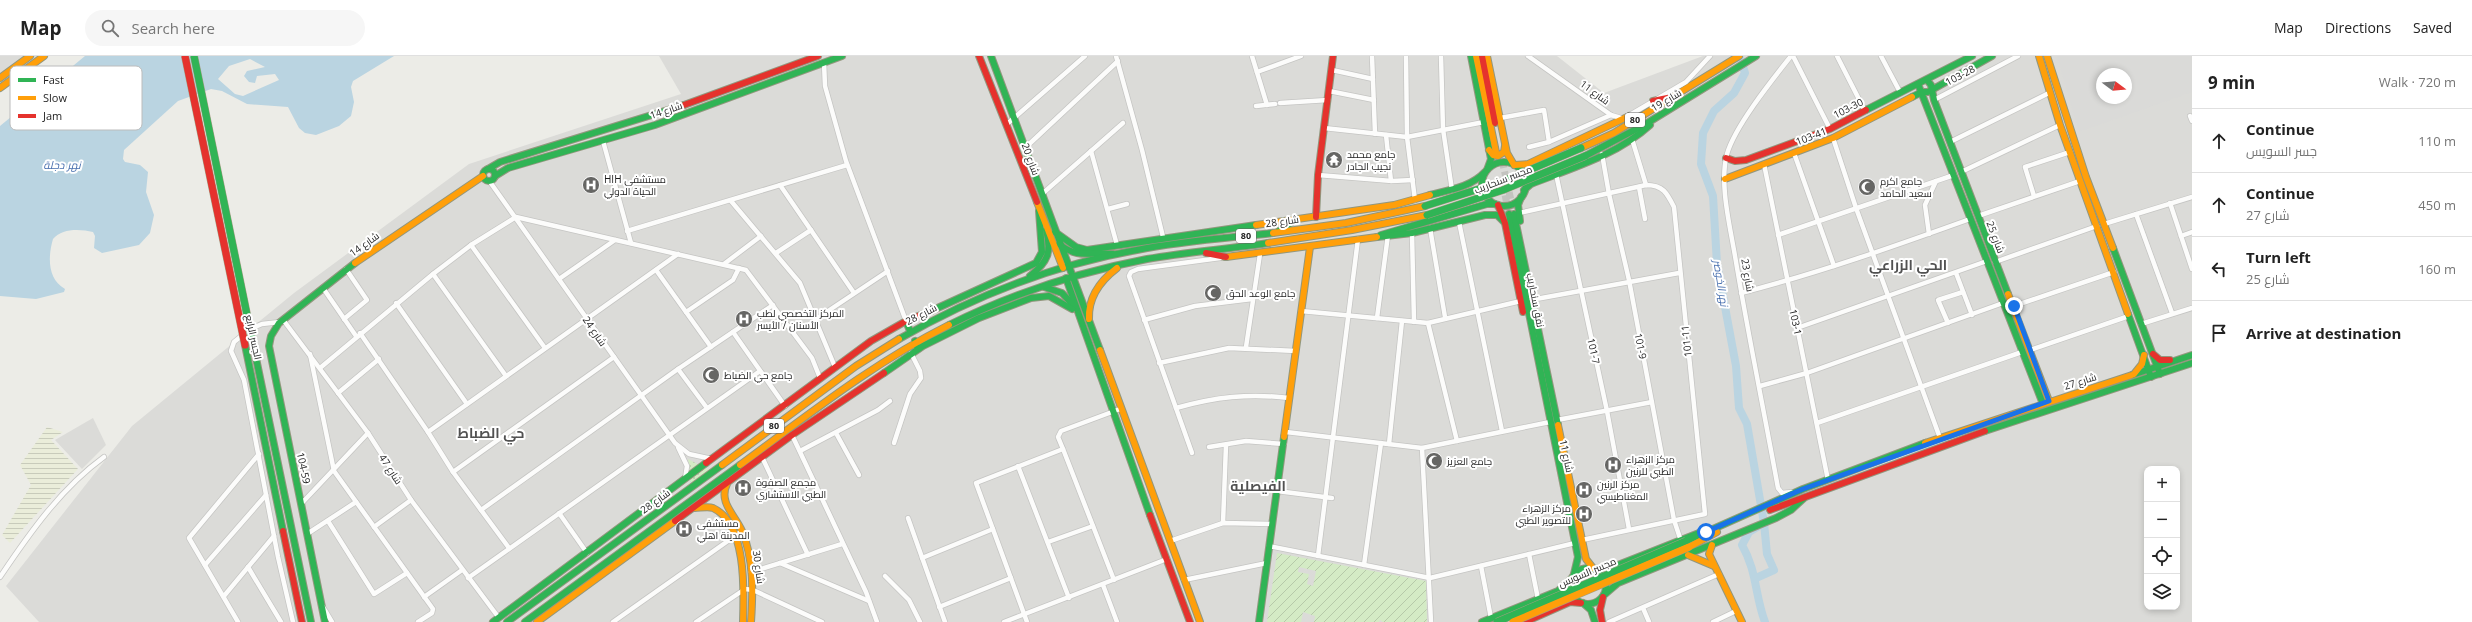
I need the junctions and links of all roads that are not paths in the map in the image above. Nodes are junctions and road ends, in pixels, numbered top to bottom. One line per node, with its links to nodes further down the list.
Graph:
1 (30, 56): 34 (main road)
2 (44, 56): 35 (main road)
3 (185, 56): 395 (main road, الجسر الرابع, bridge)
4 (194, 56): 396 (main road, الجسر الرابع, bridge)
5 (818, 56): 93 (main road, شارع 14)
6 (842, 56): 33 (main road, شارع 14)
7 (979, 56): 65 (main road, شارع 20)
8 (991, 56): 62 (main road, شارع 20)
9 (1085, 56): 62 (street)
10 (1252, 56): 38 (street)
11 (1301, 56): 38 (street)
12 (1333, 56): 36 (main road)
13 (1372, 56): 40 (street)
14 (1406, 56): 72 (street)
15 (1441, 56): 68 (street)
16 (1471, 56): 63 (main road)
17 (1476, 56): 81 (main road)
18 (1482, 56): 81 (main road)
19 (1487, 56): 61 (main road)
20 (1528, 56): 58 (street, شارع 11)
21 (1710, 56): 54 (street)
22 (1739, 56): 50 (main road, شارع 19 / 80)
23 (1756, 56): 59 (main road, شارع 19 / 80)
24 (1792, 56): 69 (street); 88 (street, شارع 23)
25 (1837, 56): 57 (street)
26 (1881, 56): 47 (street)
27 (1972, 56): 41 (main road, 103-30)
28 (1992, 56): 45 (main road, 103-28)
29 (2018, 56): 53 (street, 103-28)
30 (2039, 56): 49 (main road)
31 (2047, 56): 135 (main road)
32 (1117, 58): 79 (street); 148 (street)
33 (824, 63): 75 (main road, شارع 14); 91 (street)
34 (16, 66)
35 (30, 66)
36 (1332, 70): 40 (street); 46 (main road)
37 (10, 71): 39 (main road)
38 (1258, 72): 55 (street)
39 (0, 78)
40 (1373, 79): 52 (street)
41 (1927, 80): 43 (main road, 103-30); 45 (main road, شارع 25)
42 (10, 81): 44 (main road)
43 (1918, 84): 47 (main road, 103-30); 48 (main road, شارع 25)
44 (0, 88)
45 (1930, 89): 48 (main road, 103-28); 53 (main road, شارع 25)
46 (1329, 91): 51 (main road); 52 (street)
47 (1900, 92): 57 (main road, 103-30)
48 (1922, 92): 73 (main road, 103-41); 95 (main road, شارع 25)
49 (2049, 92): 66 (main road); 77 (street)
50 (1678, 95): 54 (main road); 80 (main road, شارع 19 / 80)
51 (1328, 100): 55 (street); 67 (main road)
52 (1374, 100): 70 (street)
53 (1934, 100): 77 (main road, شارع 25)
54 (1653, 101): 60 (street)
55 (1267, 104): 56 (street)
56 (1256, 106)
57 (1865, 111): 69 (main road, 103-30)
58 (1611, 115): 60 (street, شارع 11); 76 (street)
59 (1660, 115): 74 (main road); 87 (main road, شارع 19 / 80)
60 (1628, 116): 92 (main road)
61 (1500, 118): 76 (street); 81 (main road)
62 (1014, 120): 65 (street); 79 (main road, شارع 20)
63 (1484, 122): 68 (street); 81 (main road)
64 (1123, 123): 83 (street)
65 (1007, 124): 120 (main road, شارع 20)
66 (2060, 125): 84 (main road); 95 (street)
67 (1324, 128): 70 (street); 96 (main road)
68 (1443, 129): 72 (street); 108 (street)
69 (1830, 129): 82 (main road, 103-30)
70 (1375, 134): 71 (street)
71 (1386, 135): 72 (street); 101 (street)
72 (1407, 137): 102 (street)
73 (1834, 138): 85 (main road, 103-41); 122 (street)
74 (1632, 140): 86 (main road); 106 (street)
75 (603, 141): 99 (main road, شارع 14); 139 (street)
76 (1549, 142): 78 (street)
77 (1950, 142): 95 (main road, شارع 25)
78 (1529, 147)
79 (1025, 148): 109 (main road, شارع 20)
80 (1581, 148): 121 (main road, مجسر سنحاريب / 80, bridge)
81 (1498, 149): 92 (main road); 94 (main road)
82 (1775, 149): 88 (main road, 103-30); 89 (main road)
83 (1091, 151): 109 (street); 123 (street)
84 (2070, 152): 104 (main road); 112 (street)
85 (1794, 153): 89 (main road, 103-41); 132 (street)
86 (1602, 154): 97 (main road); 111 (street, 101-9)
87 (1585, 156): 125 (main road, مجسر سنحاريب / 80, bridge)
88 (1726, 158): 100 (street, شارع 23)
89 (1778, 159): 90 (main road, 103-41)
90 (1764, 164): 100 (main road, 103-41); 145 (street, 103-1)
91 (847, 165): 105 (street); 173 (street)
92 (1514, 165): 94 (main road); 110 (main road)
93 (488, 169): 98 (main road); 99 (main road)
94 (1486, 171): 108 (main road); 118 (main road)
95 (1958, 173): 103 (street); 129 (main road, شارع 25)
96 (1318, 174): 101 (street); 128 (main road)
97 (1556, 174): 110 (main road); 116 (street, 101-7)
98 (483, 176): 99 (main road); 171 (main road, شارع 14)
99 (493, 179): 127 (street, شارع 24)
100 (1725, 179): 188 (street, شارع 23)
101 (1391, 180): 102 (street)
102 (1413, 180): 114 (street)
103 (1936, 181): 122 (street); 143 (street)
104 (2080, 181): 112 (street); 135 (main road)
105 (780, 185): 115 (street); 137 (street)
106 (1646, 185): 107 (street); 175 (street, 101-11)
107 (1639, 187): 111 (street); 131 (street)
108 (1452, 190): 114 (main road)
109 (1042, 194): 138 (main road, شارع 20)
110 (1522, 194): 118 (main road); 126 (main road)
111 (1609, 194): 116 (street); 180 (street, 101-9)
112 (2034, 196): 129 (street)
113 (2192, 197): 119 (street)
114 (1415, 200): 128 (main road)
115 (731, 201): 139 (street); 146 (street)
116 (1563, 202): 126 (street); 185 (street, 101-7)
117 (1127, 204): 123 (street)
118 (1496, 204): 134 (main road); 144 (main road)
119 (2170, 204): 124 (street); 147 (street)
120 (1037, 205): 138 (main road, شارع 20); 214 (main road)
121 (1425, 206): 140 (main road, شارع 28 / 80)
122 (1856, 208): 132 (street); 161 (street)
123 (1108, 209): 154 (street)
124 (2136, 214): 135 (street); 202 (street)
125 (1427, 215): 157 (main road, شارع 28 / 80)
126 (1516, 215): 134 (main road); 191 (main road); 256 (main road, نفق سنحاريب)
127 (513, 217): 149 (street); 153 (street); 179 (street, شارع 24)
128 (1316, 217): 130 (main road)
129 (1974, 217): 143 (street); 163 (main road, شارع 25); 164 (main road, شارع 25)
130 (1296, 220): 140 (main road); 148 (main road)
131 (1646, 220)
132 (1817, 221): 145 (street); 167 (street)
133 (1459, 222): 134 (main road); 136 (main road); 199 (street)
134 (1506, 224): 192 (main road)
135 (2100, 225): 164 (street); 174 (main road); 220 (main road)
136 (1430, 228): 142 (main road); 206 (street)
137 (811, 230): 156 (street); 187 (street)
138 (1050, 230): 152 (main road, شارع 20); 154 (main road); 170 (main road, شارع 20); 182 (main road)
139 (627, 231): 151 (street)
140 (1276, 232): 159 (main road, شارع 28 / 80)
141 (2192, 232): 147 (street)
142 (1412, 233): 144 (main road); 216 (street)
143 (1929, 234): 161 (street)
144 (1384, 235): 150 (main road); 207 (street)
145 (1778, 235): 181 (street, 103-1)
146 (762, 236): 156 (street); 165 (street)
147 (2181, 236): 168 (street)
148 (1163, 237): 154 (main road)
149 (615, 240): 151 (street); 179 (street)
150 (1358, 240): 155 (main road); 204 (street)
151 (631, 243): 158 (street)
152 (1059, 244): 159 (main road); 170 (main road, شارع 20)
153 (471, 245): 177 (street); 229 (street)
154 (1117, 245)
155 (1310, 247): 160 (main road); 200 (main road)
156 (776, 253): 210 (street)
157 (1202, 253): 162 (main road); 166 (main road, شارع 28 / 80)
158 (678, 254): 165 (street); 172 (street)
159 (1118, 254): 170 (main road, شارع 28 / 80)
160 (1260, 254): 162 (main road); 190 (street)
161 (1873, 254): 167 (street); 189 (street)
162 (1226, 257): 212 (street)
163 (1987, 261): 176 (street); 194 (main road, شارع 25)
164 (1995, 262): 196 (main road, شارع 25)
165 (724, 264): 169 (street)
166 (1127, 264): 178 (main road, شارع 28 / 80); 211 (main road)
167 (1834, 266): 181 (street)
168 (2192, 266)
169 (739, 268): 195 (street); 201 (street)
170 (1065, 268): 178 (main road); 182 (main road, شارع 28 / 80)
171 (346, 269): 183 (main road, شارع 14); 208 (street)
172 (656, 270): 201 (street); 209 (street)
173 (888, 271): 187 (street); 214 (street)
174 (2114, 272): 196 (street); 205 (main road)
175 (1679, 273): 180 (street); 325 (street, 101-11)
176 (1956, 273): 186 (street); 189 (street)
177 (433, 274): 193 (street); 252 (street)
178 (1069, 277): 184 (main road, شارع 28 / 80); 197 (main road); 211 (main road)
179 (559, 279): 209 (street, شارع 24)
180 (1629, 280): 185 (street); 262 (street, 101-9)
181 (1788, 281): 188 (street); 221 (street, 103-1)
182 (1019, 282): 222 (main road, شارع 28 / 80)
183 (323, 288): 208 (street); 213 (main road, شارع 14)
184 (1039, 288): 197 (main road); 226 (main road, شارع 28 / 80)
185 (1582, 290): 191 (street); 270 (street, 101-7)
186 (1963, 292): 203 (street); 218 (street)
187 (854, 293): 210 (street)
188 (1741, 293): 255 (street, شارع 23)
189 (1888, 297): 221 (street); 225 (street)
190 (1252, 299): 212 (street); 228 (street)
191 (1536, 299): 256 (main road)
192 (1521, 301): 199 (street); 256 (main road)
193 (396, 303): 224 (street); 264 (street)
194 (2003, 303): 203 (street); 232 (main road, شارع 25)
195 (773, 305): 223 (street); 254 (street)
196 (2014, 306): 232 (main road, شارع 25)
197 (1076, 308): 219 (main road)
198 (2192, 308): 202 (street)
199 (1476, 310): 206 (street); 275 (street)
200 (1301, 311): 204 (street); 231 (main road)
201 (686, 312): 227 (street)
202 (2172, 313): 220 (street)
203 (1972, 314): 218 (street)
204 (1350, 315): 207 (street); 282 (street)
205 (2129, 316): 232 (street); 236 (main road)
206 (1445, 317): 217 (street)
207 (1377, 318): 215 (street)
208 (344, 319): 224 (street)
209 (587, 319): 229 (street); 238 (street, شارع 24)
210 (816, 319): 244 (street)
211 (1089, 319): 268 (main road)
212 (1144, 320): 241 (street)
213 (283, 321): 233 (street, شارع 47); 298 (street); 319 (main road, 104-59)
214 (906, 321): 222 (main road); 244 (main road)
215 (1402, 321): 216 (street); 291 (street)
216 (1414, 322): 217 (street)
217 (1428, 322): 285 (street)
218 (1948, 323): 225 (street)
219 (1081, 324): 230 (main road); 271 (main road)
220 (2141, 324): 235 (main road)
221 (1797, 328): 249 (street, 103-1)
222 (910, 331): 266 (main road, شارع 28 / 80)
223 (733, 332): 227 (street); 248 (street)
224 (358, 335): 239 (street); 245 (street)
225 (1904, 339): 249 (street); 257 (street)
226 (915, 341): 230 (main road); 272 (main road, شارع 28 / 80)
227 (711, 347): 246 (street)
228 (1246, 347): 231 (street); 241 (street)
229 (545, 348): 252 (street)
230 (918, 349): 234 (main road)
231 (1296, 351): 260 (main road)
232 (2026, 351): 257 (street); 263 (main road, شارع 25)
233 (309, 353): 245 (street, شارع 47); 305 (street)
234 (911, 353): 281 (main road); 288 (street)
235 (2153, 354): 240 (main road); 243 (main road)
236 (2144, 355): 247 (main road); 251 (main road)
237 (2192, 355): 240 (main road, شارع 27)
238 (614, 357): 259 (street, شارع 24); 306 (street)
239 (379, 359): 258 (street); 276 (street)
240 (2175, 360): 243 (main road, شارع 27)
241 (1159, 363): 269 (street)
242 (2192, 364): 250 (main road, شارع 27)
243 (2157, 366): 247 (main road, شارع 27); 250 (main road)
244 (835, 367): 254 (main road)
245 (320, 368): 258 (street, شارع 47)
246 (678, 369): 259 (street); 267 (street)
247 (2149, 369): 251 (main road, شارع 27); 253 (main road)
248 (760, 371): 265 (street); 267 (street)
249 (1806, 373): 255 (street); 274 (street, 103-1)
250 (2160, 374): 253 (main road, شارع 27)
251 (2132, 375): 263 (main road, شارع 27)
252 (506, 376): 264 (street)
253 (2151, 377): 316 (main road, شارع 27)
254 (820, 378): 265 (main road)
255 (1760, 386): 311 (street, شارع 23)
256 (1546, 388): 273 (main road, شارع 11)
257 (1922, 388): 274 (street); 283 (street)
258 (338, 393): 278 (street, شارع 47)
259 (641, 396): 280 (street, شارع 24); 322 (street)
260 (1289, 398): 269 (street); 277 (main road)
261 (890, 401): 279 (street)
262 (1652, 402): 270 (street); 325 (street, 101-9)
263 (2046, 402): 283 (main road, شارع 27)
264 (467, 404): 276 (street)
265 (785, 406): 284 (main road)
266 (800, 406): 272 (main road); 292 (main road, شارع 28 / 80)
267 (707, 408): 280 (street)
268 (1120, 408): 271 (street); 340 (main road)
269 (1176, 408): 297 (street)
270 (1607, 411): 273 (street); 332 (street, 101-7)
271 (1112, 412): 295 (street); 355 (main road)
272 (807, 415): 299 (main road, شارع 28 / 80)
273 (1554, 421): 275 (street); 342 (main road, شارع 11)
274 (1817, 424): 309 (street, 103-1)
275 (1502, 431): 285 (street)
276 (428, 432): 306 (street)
277 (1286, 432): 282 (street); 290 (main road)
278 (368, 433): 305 (street); 317 (street, شارع 47)
279 (836, 434): 296 (street); 307 (street)
280 (669, 435): 286 (street, شارع 24); 323 (street)
281 (792, 435): 296 (street); 301 (main road)
282 (1334, 436): 287 (street); 314 (street)
283 (1940, 438): 309 (main road, شارع 27)
284 (739, 441): 292 (main road); 302 (main road)
285 (1457, 441): 294 (street)
286 (675, 443): 302 (street, شارع 24); 310 (street)
287 (1381, 443): 291 (street); 359 (street)
288 (894, 444)
289 (1226, 444): 290 (street); 293 (street); 327 (street)
290 (1284, 444): 312 (main road)
291 (1389, 444): 294 (street)
292 (744, 447): 339 (main road, شارع 28 / 80)
293 (1209, 447)
294 (1422, 448): 373 (street)
295 (1063, 449): 304 (street); 329 (street)
296 (800, 451): 344 (street)
297 (1192, 453)
298 (259, 454): 313 (street); 358 (street)
299 (750, 456): 303 (main road); 348 (main road, شارع 28 / 80)
300 (104, 457): 369 (street)
301 (762, 457): 303 (main road); 351 (street)
302 (715, 459): 310 (main road)
303 (755, 463): 308 (main road)
304 (1018, 466): 331 (street); 341 (street)
305 (334, 471): 318 (street); 319 (street)
306 (453, 472): 322 (street)
307 (858, 475)
308 (736, 476): 321 (main road); 333 (main road, شارع 30)
309 (1828, 480): 311 (main road, شارع 27)
310 (684, 482): 335 (main road)
311 (1803, 489): 320 (main road, شارع 27)
312 (1277, 491): 314 (street); 328 (main road)
313 (266, 495): 337 (street); 358 (street)
314 (1326, 497): 315 (street); 353 (street)
315 (1332, 498)
316 (1804, 498): 320 (main road, شارع 27); 345 (main road)
317 (411, 500): 330 (street); 364 (street, شارع 47)
318 (356, 502): 326 (street); 330 (street)
319 (301, 504): 336 (main road, 104-59)
320 (1772, 506): 334 (main road)
321 (692, 509): 338 (main road, شارع 30); 348 (main road)
322 (481, 510): 347 (street)
323 (559, 513): 347 (street); 349 (street)
324 (908, 518): 354 (street)
325 (1674, 520): 332 (street); 343 (street, 101-9)
326 (328, 521): 336 (street); 366 (street)
327 (1223, 523): 328 (street); 340 (street)
328 (1272, 524): 346 (main road)
329 (1093, 526): 341 (street); 374 (street)
330 (374, 527): 366 (street)
331 (993, 529): 354 (street); 372 (street)
332 (1629, 529): 342 (street)
333 (742, 531): 338 (street); 365 (main road, شارع 30)
334 (1714, 531): 343 (main road); 343 (main road)
335 (614, 533): 339 (main road); 349 (main road)
336 (307, 534): 385 (main road, 104-59)
337 (274, 536): 361 (street); 394 (street)
338 (735, 536): 377 (main road, شارع 30); 403 (street)
339 (618, 540): 400 (main road, شارع 28 / 80)
340 (1170, 541): 375 (main road)
341 (1048, 542): 381 (street)
342 (1579, 542): 350 (street); 363 (main road, شارع 11); 370 (main road, شارع 11)
343 (1685, 542): 363 (main road); 391 (main road, مجسر السويس, bridge); 419 (main road, مجسر السويس, bridge)
344 (842, 544): 351 (street); 383 (street)
345 (1714, 544): 352 (main road); 362 (main road)
346 (1269, 546): 353 (street); 357 (main road)
347 (509, 548): 371 (street)
348 (626, 552): 401 (main road, شارع 28 / 80); 402 (main road)
349 (587, 553): 390 (main road)
350 (1528, 554): 360 (street); 382 (street)
351 (808, 555): 356 (street)
352 (1687, 555): 362 (main road); 379 (main road)
353 (1318, 556): 359 (street)
354 (922, 558): 386 (street)
355 (1167, 559): 374 (street); 414 (main road)
356 (780, 563): 365 (street); 383 (street)
357 (1267, 563): 375 (street); 416 (main road)
358 (205, 565): 378 (street)
359 (1364, 565): 373 (street)
360 (1481, 566): 373 (street); 391 (street)
361 (248, 567): 378 (street); 393 (street)
362 (1715, 567): 367 (main road)
363 (1594, 569): 370 (main road); 379 (main road)
364 (462, 570): 371 (street, شارع 47); 380 (street)
365 (751, 572): 377 (main road, شارع 30)
366 (408, 573): 380 (street)
367 (1719, 574): 387 (street); 388 (main road)
368 (885, 576): 409 (street)
369 (0, 577)
370 (1573, 577): 382 (main road); 384 (main road)
371 (468, 578): 390 (street, شارع 47)
372 (1011, 578): 386 (street); 389 (street)
373 (1430, 578): 417 (street)
374 (1114, 580): 376 (street)
375 (1184, 580): 415 (main road)
376 (1103, 585): 381 (street); 413 (street)
377 (749, 590): 404 (street); 405 (main road, شارع 30); 406 (main road, شارع 30); 407 (street)
378 (224, 596): 392 (street)
379 (1603, 596): 384 (main road); 422 (main road)
380 (424, 597): 399 (street)
381 (1069, 598): 389 (street)
382 (1538, 599): 391 (main road)
383 (869, 601): 408 (street)
384 (1582, 603): 420 (main road); 421 (main road)
385 (321, 604): 397 (main road, 104-59); 398 (street)
386 (939, 607): 410 (street)
387 (1643, 608): 423 (street); 424 (street)
388 (1736, 611): 425 (street); 426 (main road)
389 (1024, 614): 411 (street); 412 (street)
390 (496, 620)
391 (1494, 620): 418 (main road)
392 (236, 621)
393 (281, 622)
394 (293, 622)
395 (302, 622)
396 (311, 622)
397 (325, 622)
398 (332, 622)
399 (418, 622)
400 (507, 622)
401 (525, 622)
402 (537, 622)
403 (613, 622)
404 (696, 622)
405 (743, 622)
406 (751, 622)
407 (822, 622)
408 (876, 622)
409 (920, 622)
410 (945, 622)
411 (1004, 622)
412 (1027, 622)
413 (1117, 622)
414 (1190, 622)
415 (1200, 622)
416 (1259, 622)
417 (1431, 622)
418 (1482, 622)
419 (1513, 622)
420 (1525, 622)
421 (1595, 622)
422 (1602, 622)
423 (1609, 622)
424 (1649, 622)
425 (1713, 622)
426 (1742, 622)

